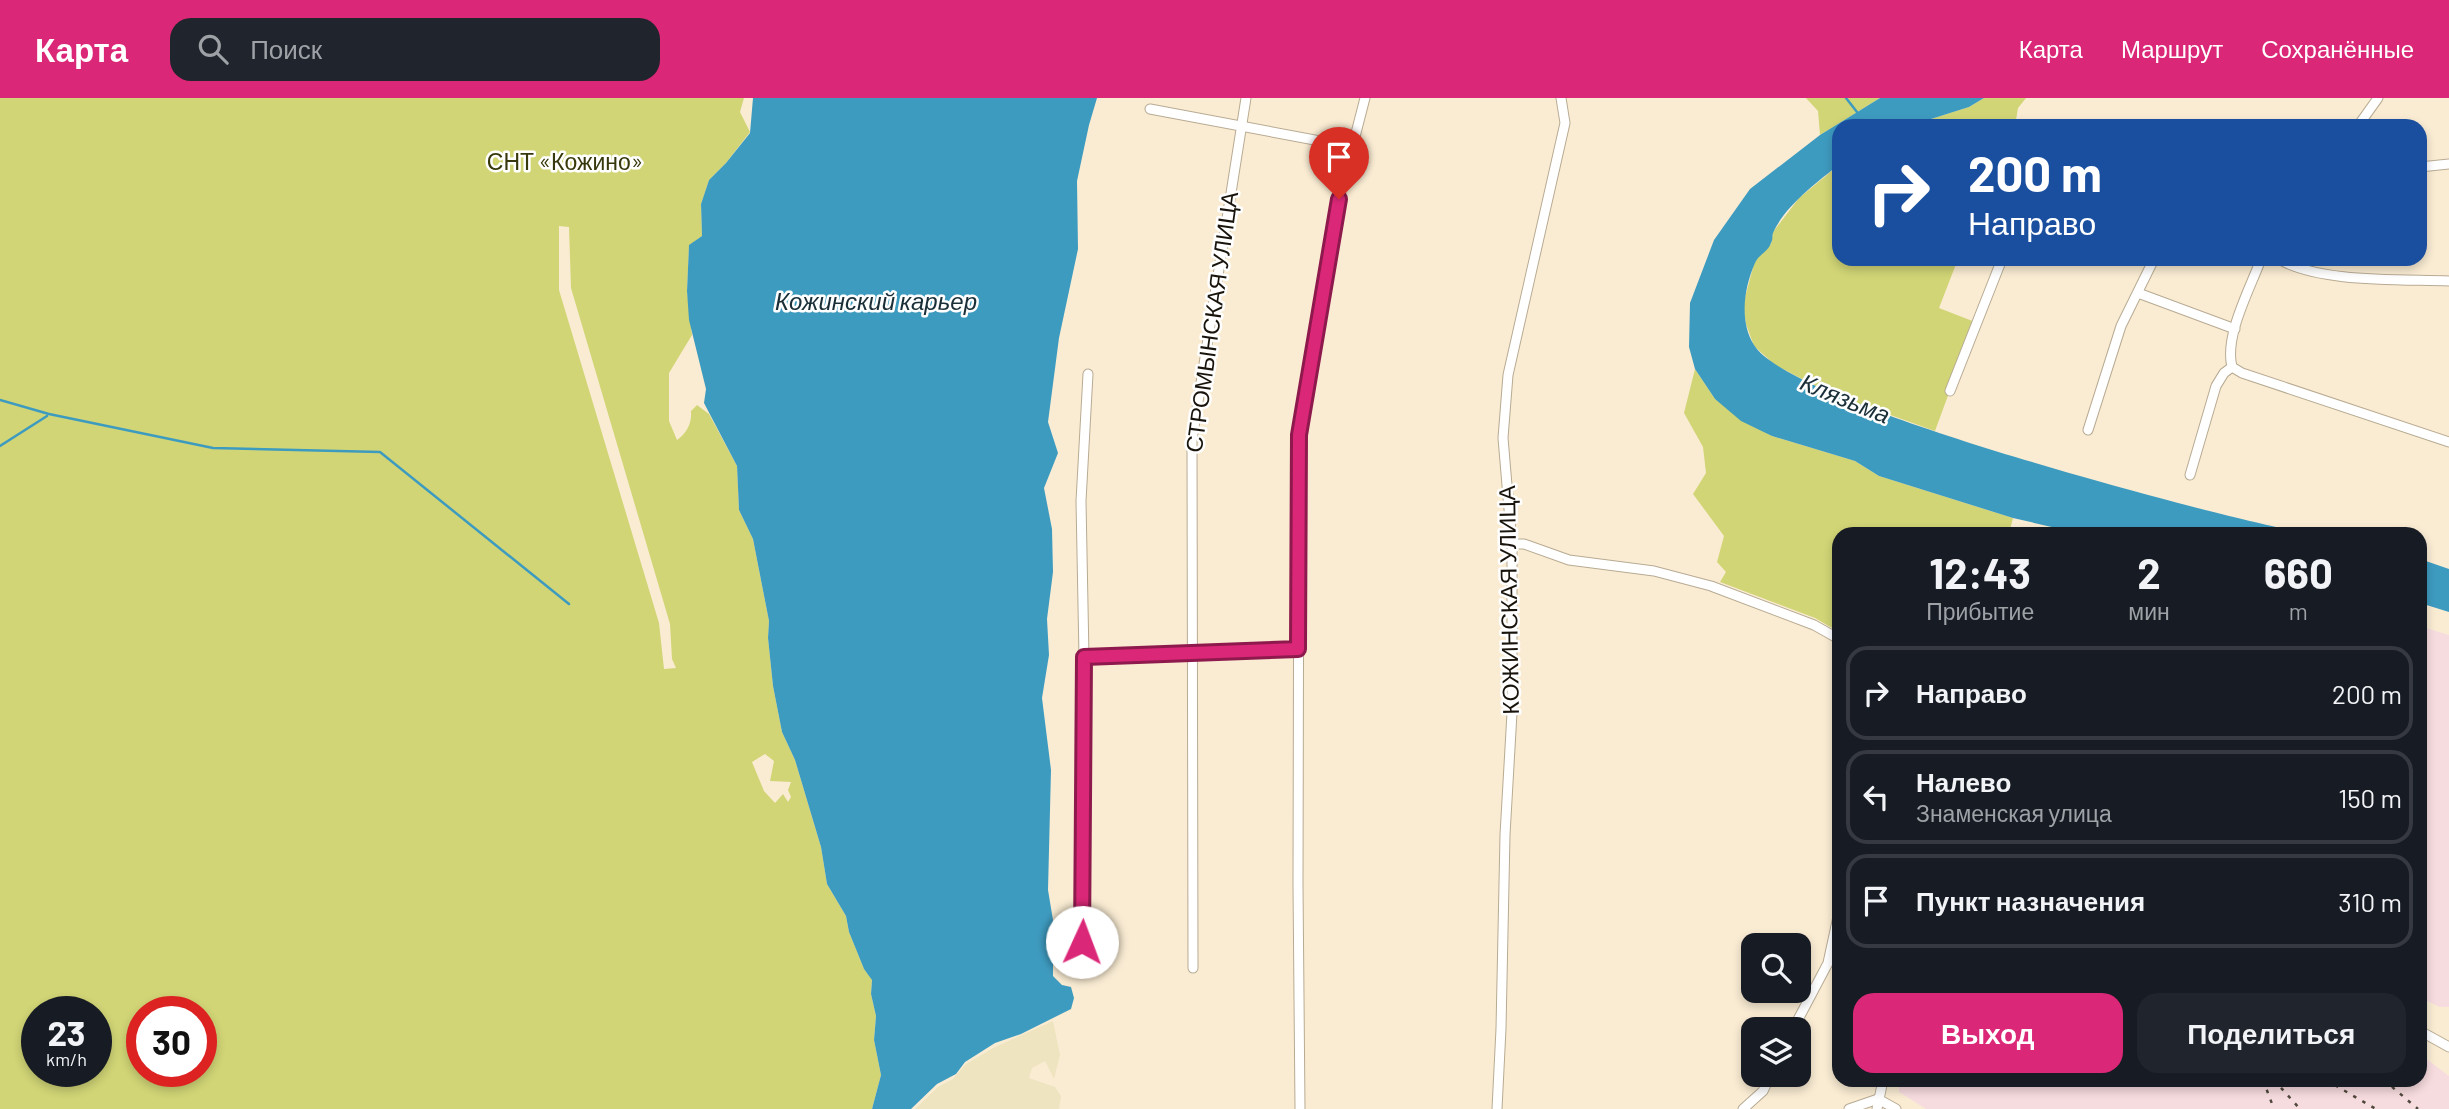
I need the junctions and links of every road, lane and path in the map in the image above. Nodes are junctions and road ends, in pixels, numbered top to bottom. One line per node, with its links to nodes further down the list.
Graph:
1 (1246, 98): 7 (street, СТРОМЫНСКАЯ УЛИЦА)
2 (1365, 98): 8 (street)
3 (1561, 98): 24 (street, КОЖИНСКАЯ УЛИЦА)
4 (2378, 98): 6 (street)
5 (1150, 109): 7 (street)
6 (2363, 119)
7 (1241, 125): 8 (street); 27 (street, СТРОМЫНСКАЯ УЛИЦА)
8 (1352, 146): 26 (street)
9 (2449, 164): 10 (street)
10 (2427, 166)
11 (1999, 266): 20 (street)
12 (2151, 266): 16 (street)
13 (2258, 266): 17 (street)
14 (2294, 266): 15 (street)
15 (2449, 281)
16 (2138, 293): 17 (street); 21 (street)
17 (2235, 329): 18 (street)
18 (2232, 367): 22 (street); 23 (street)
19 (1088, 374): 28 (street)
20 (1950, 391)
21 (2088, 430)
22 (2449, 442)
23 (2190, 475)
24 (1512, 544): 25 (street); 38 (street, КОЖИНСКАЯ УЛИЦА)
25 (1832, 635)
26 (1298, 649): 27 (street); 37 (street)
27 (1193, 652): 28 (street); 31 (street, СТРОМЫНСКАЯ УЛИЦА)
28 (1084, 657): 29 (street)
29 (1082, 942)
30 (1832, 944): 32 (street)
31 (1193, 968)
32 (1799, 1017)
33 (2427, 1035): 34 (street)
34 (2449, 1047)
35 (1765, 1087): 39 (street)
36 (1878, 1104): 40 (street); 41 (street)
37 (1300, 1109)
38 (1497, 1109)
39 (1743, 1109)
40 (1849, 1109)
41 (1896, 1109)

